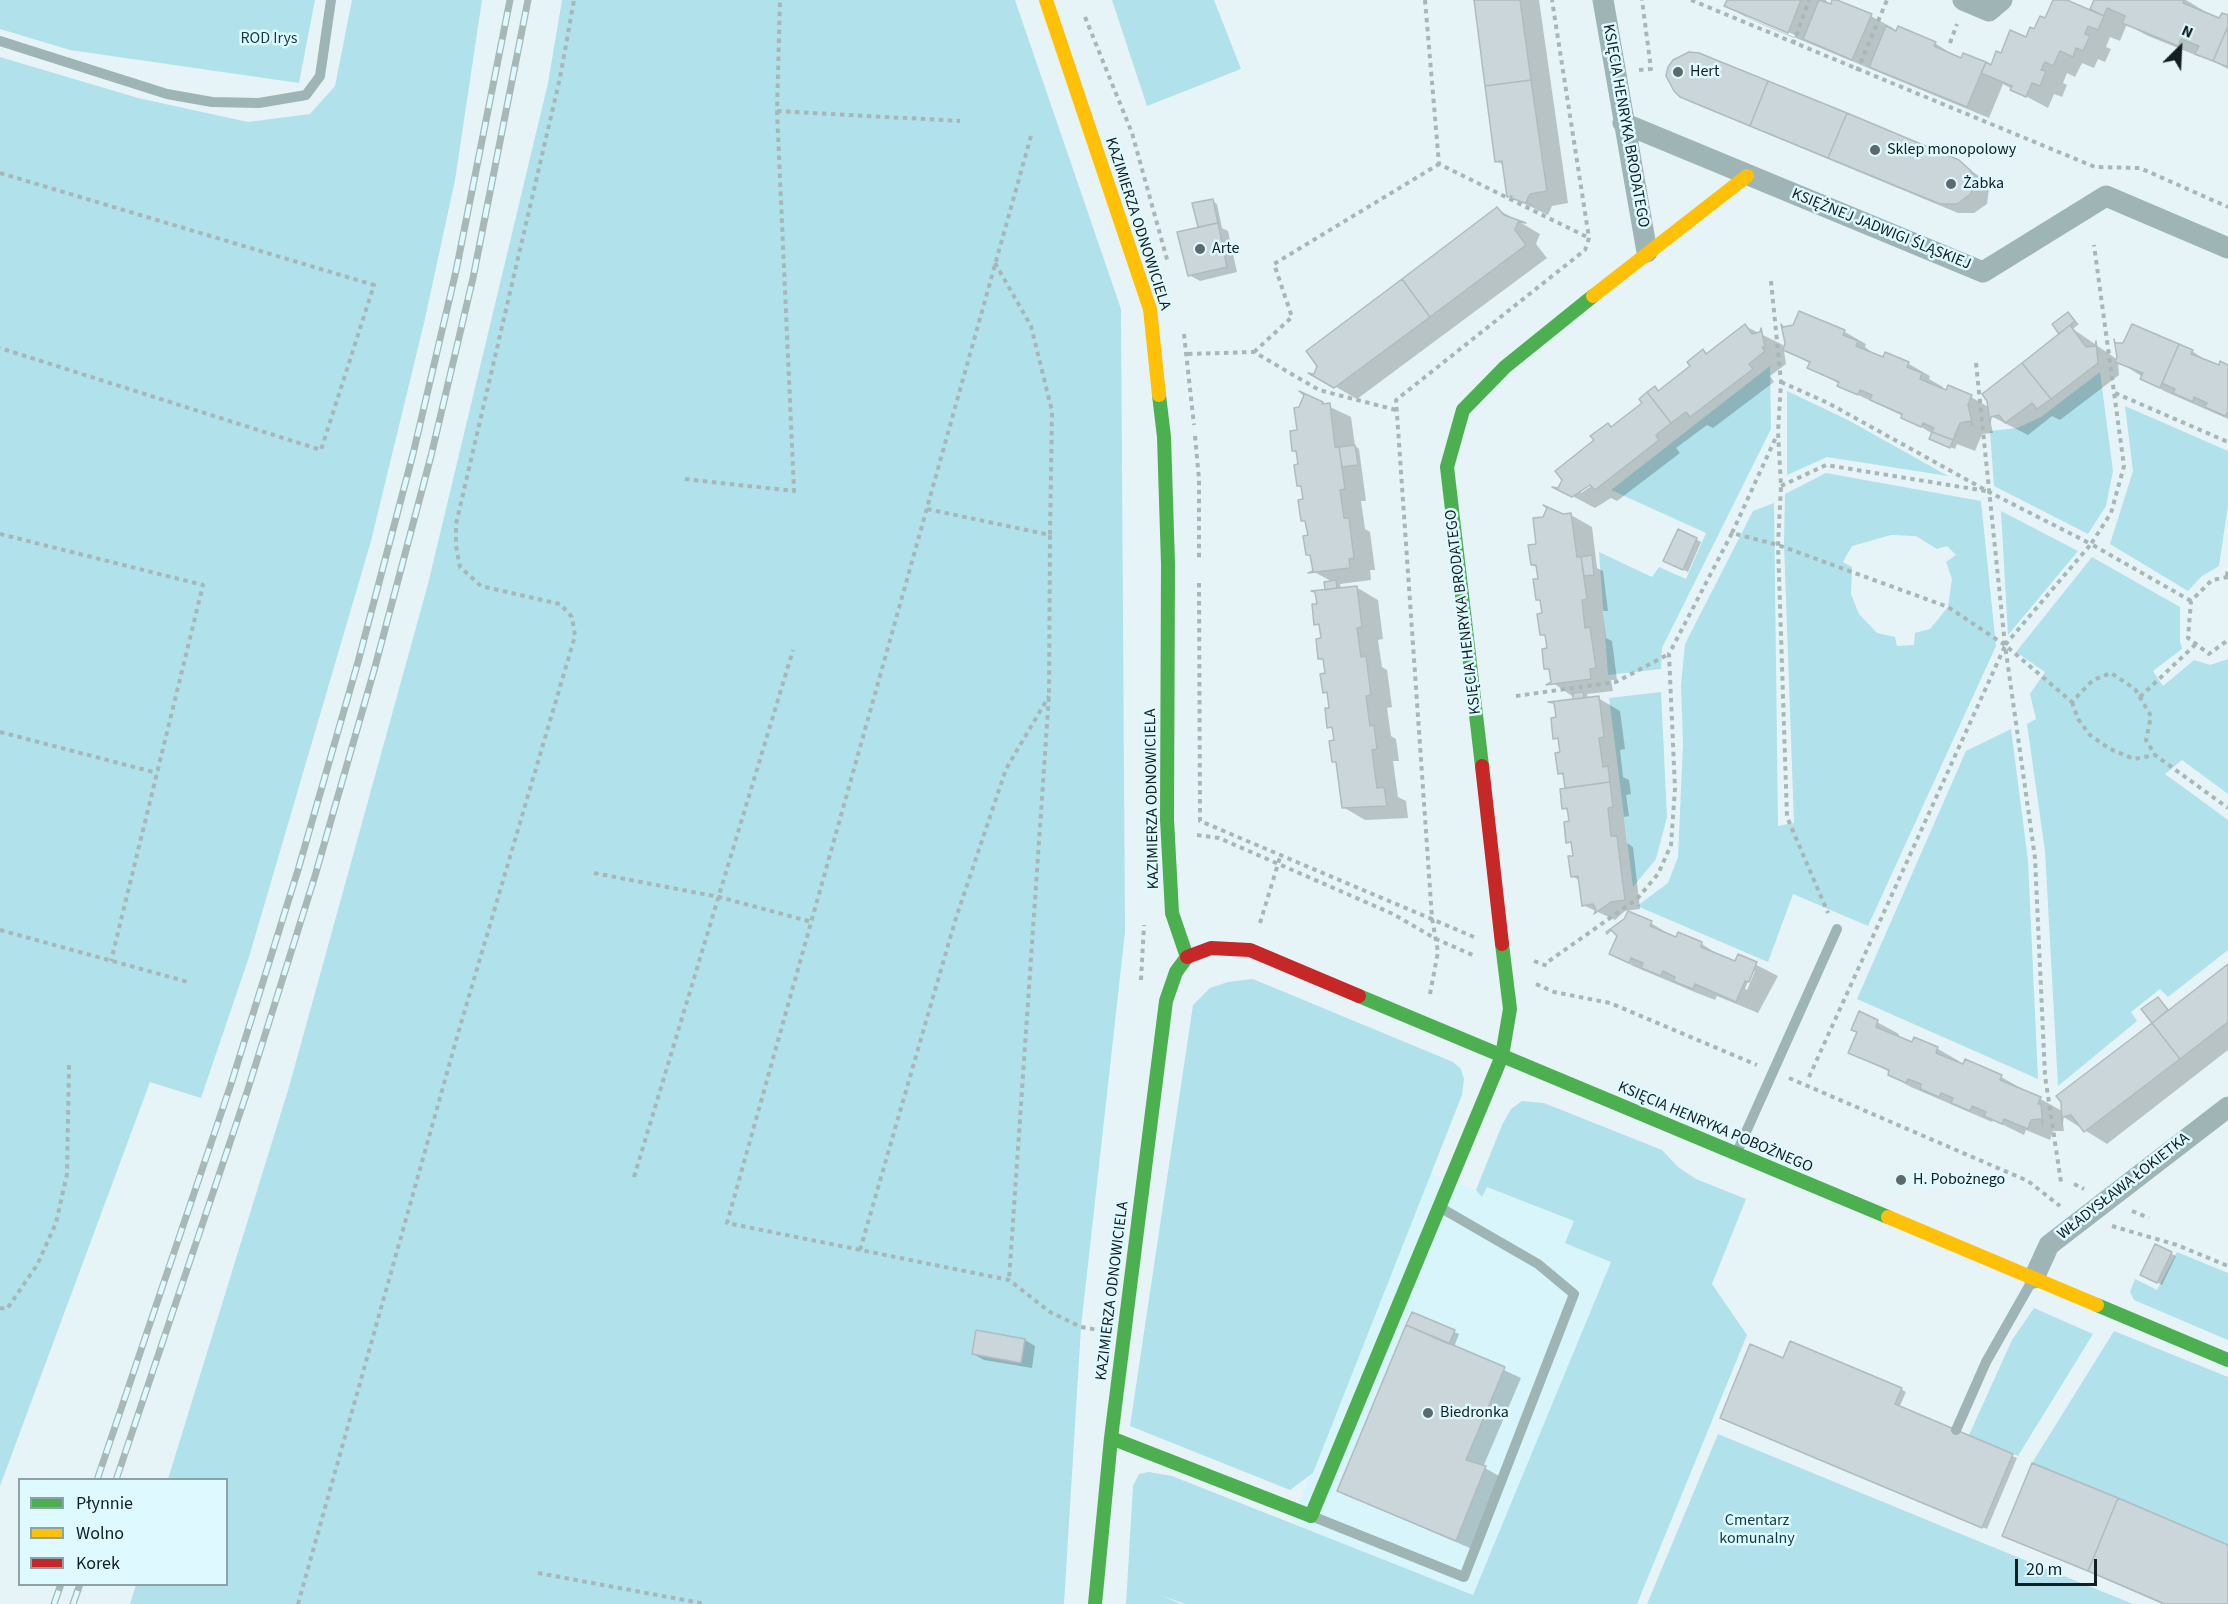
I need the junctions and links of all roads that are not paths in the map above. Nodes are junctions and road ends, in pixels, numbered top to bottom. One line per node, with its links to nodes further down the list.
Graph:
1 (331, 0): 6 (lane)
2 (1046, 0): 12 (street, KAZIMIERZA ODNOWICIELA)
3 (1603, 0): 7 (street, KSIĘCIA HENRYKA BRODATEGO)
4 (2002, 0): 5 (street)
5 (1960, 10)
6 (0, 41)
7 (1623, 123): 8 (street, KSIĘŻNEJ JADWIGI ŚLĄSKIEJ); 10 (street, KSIĘCIA HENRYKA BRODATEGO)
8 (1747, 176): 9 (street, KSIĘŻNEJ JADWIGI ŚLĄSKIEJ); 10 (street, KSIĘCIA HENRYKA BRODATEGO)
9 (2228, 248)
10 (1647, 252): 13 (street, KSIĘCIA HENRYKA BRODATEGO)
11 (1837, 929): 15 (lane)
12 (1187, 957): 13 (street, KSIĘCIA HENRYKA POBOŻNEGO); 20 (street, KAZIMIERZA ODNOWICIELA)
13 (1502, 1056): 15 (street, KSIĘCIA HENRYKA POBOŻNEGO); 16 (street, KSIĘCIA HENRYKA BRODATEGO)
14 (2228, 1107): 17 (street, WŁADYSŁAWA ŁOKIETKA)
15 (1735, 1155): 17 (street, KSIĘCIA HENRYKA POBOŻNEGO)
16 (1440, 1207): 21 (street, KSIĘCIA HENRYKA BRODATEGO); 21 (lane)
17 (2034, 1278): 18 (street, KSIĘCIA HENRYKA POBOŻNEGO); 19 (lane)
18 (2228, 1360)
19 (1956, 1430)
20 (1111, 1438): 21 (street); 22 (street, KAZIMIERZA ODNOWICIELA)
21 (1311, 1516)
22 (1095, 1604)

